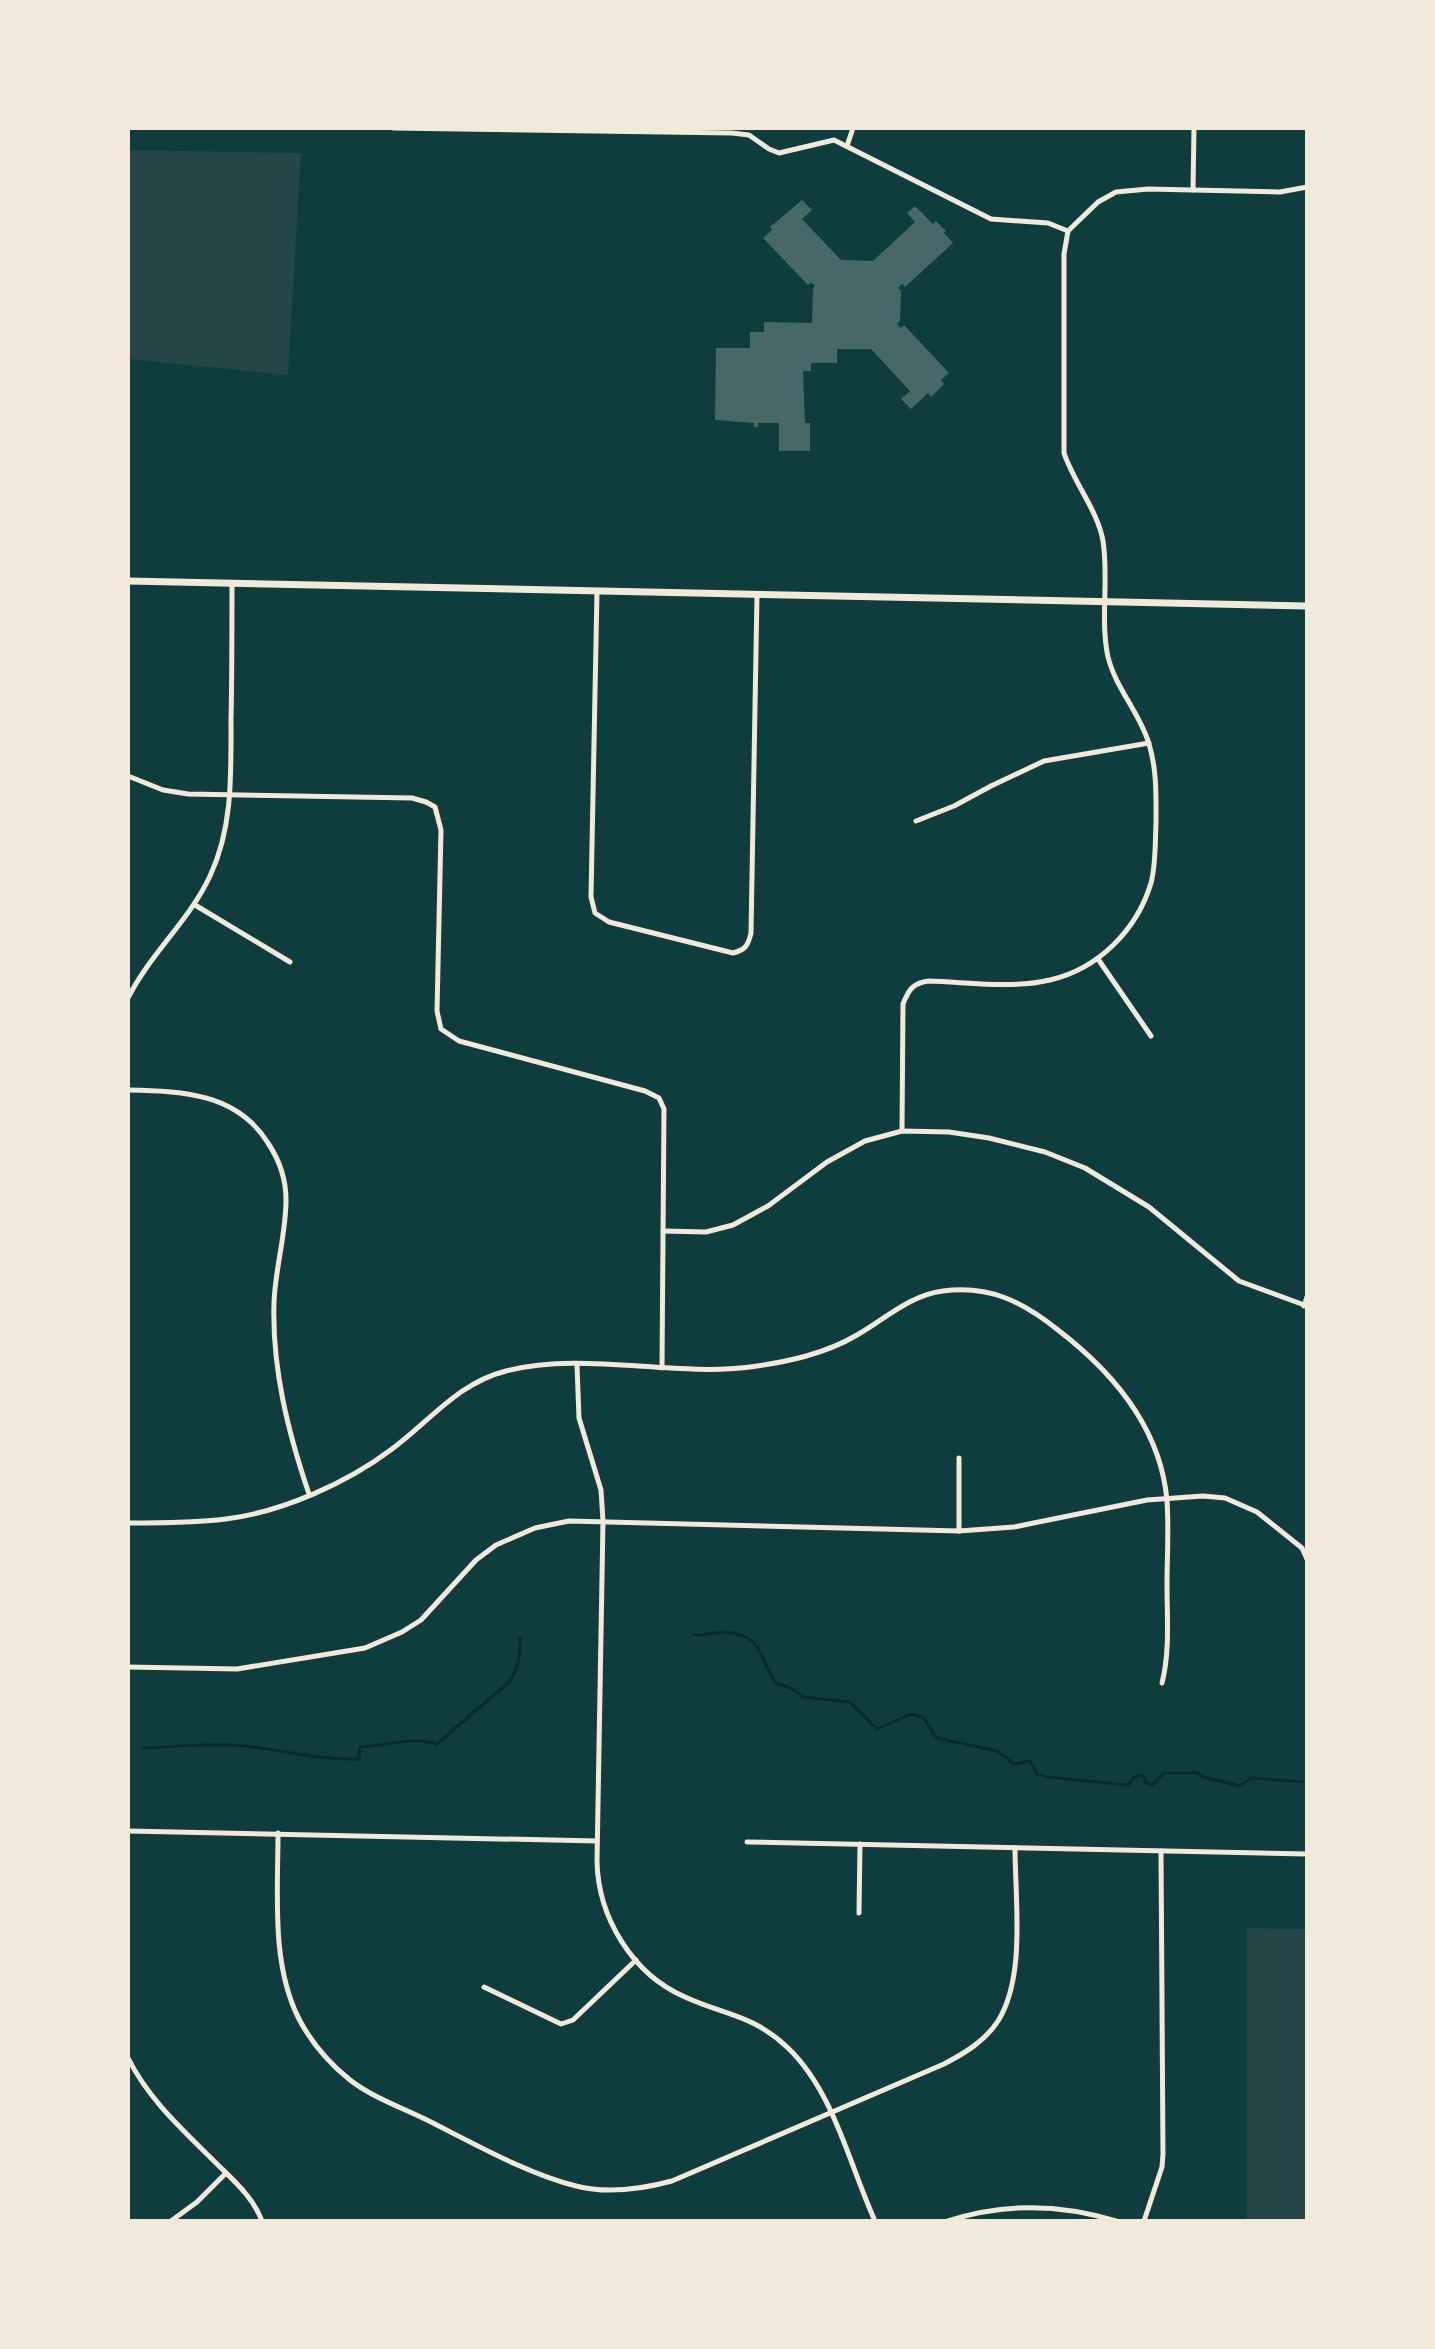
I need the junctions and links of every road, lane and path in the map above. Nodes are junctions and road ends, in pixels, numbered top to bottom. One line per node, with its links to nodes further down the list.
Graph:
1 (393, 128): 4 (street)
2 (853, 128): 4 (street)
3 (1194, 128): 6 (street)
4 (847, 146): 7 (street)
5 (1307, 187): 6 (street)
6 (1193, 190): 7 (street)
7 (1068, 231): 12 (street)
8 (128, 581): 9 (main road)
9 (232, 585): 10 (main road); 16 (street)
10 (597, 591): 11 (main road); 11 (street)
11 (757, 595): 12 (main road)
12 (1106, 602): 13 (main road); 14 (street)
13 (1307, 606)
14 (1149, 743): 17 (street); 19 (street)
15 (128, 776): 16 (street)
16 (231, 794): 18 (street); 25 (street)
17 (916, 821)
18 (195, 905): 20 (street); 21 (street)
19 (1098, 959): 22 (street); 24 (street)
20 (290, 962)
21 (128, 998)
22 (1151, 1036)
23 (128, 1090): 31 (street)
24 (902, 1131): 25 (street); 27 (street)
25 (663, 1231): 29 (street)
26 (1307, 1297): 27 (street)
27 (1306, 1306)
28 (577, 1365): 29 (street); 31 (street); 33 (street)
29 (662, 1368): 32 (street)
30 (959, 1458): 35 (street)
31 (309, 1494): 34 (street)
32 (1167, 1498): 35 (street); 36 (street); 39 (street)
33 (603, 1521): 35 (street); 38 (street); 42 (street)
34 (128, 1523)
35 (959, 1531)
36 (1304, 1546): 37 (street)
37 (1307, 1559)
38 (128, 1667)
39 (1162, 1683)
40 (128, 1831): 41 (street)
41 (278, 1833): 42 (street); 52 (street)
42 (597, 1841): 49 (street)
43 (747, 1842): 44 (street)
44 (860, 1844): 45 (street); 48 (street)
45 (1015, 1848): 46 (street); 52 (street)
46 (1161, 1851): 47 (street); 59 (street)
47 (1307, 1854)
48 (859, 1913)
49 (636, 1960): 50 (street); 52 (street)
50 (484, 1987)
51 (128, 2058): 53 (street)
52 (830, 2112): 56 (street)
53 (226, 2173): 54 (street); 55 (street)
54 (171, 2221)
55 (262, 2221)
56 (875, 2221)
57 (948, 2221): 58 (street)
58 (1116, 2221)
59 (1144, 2221)

